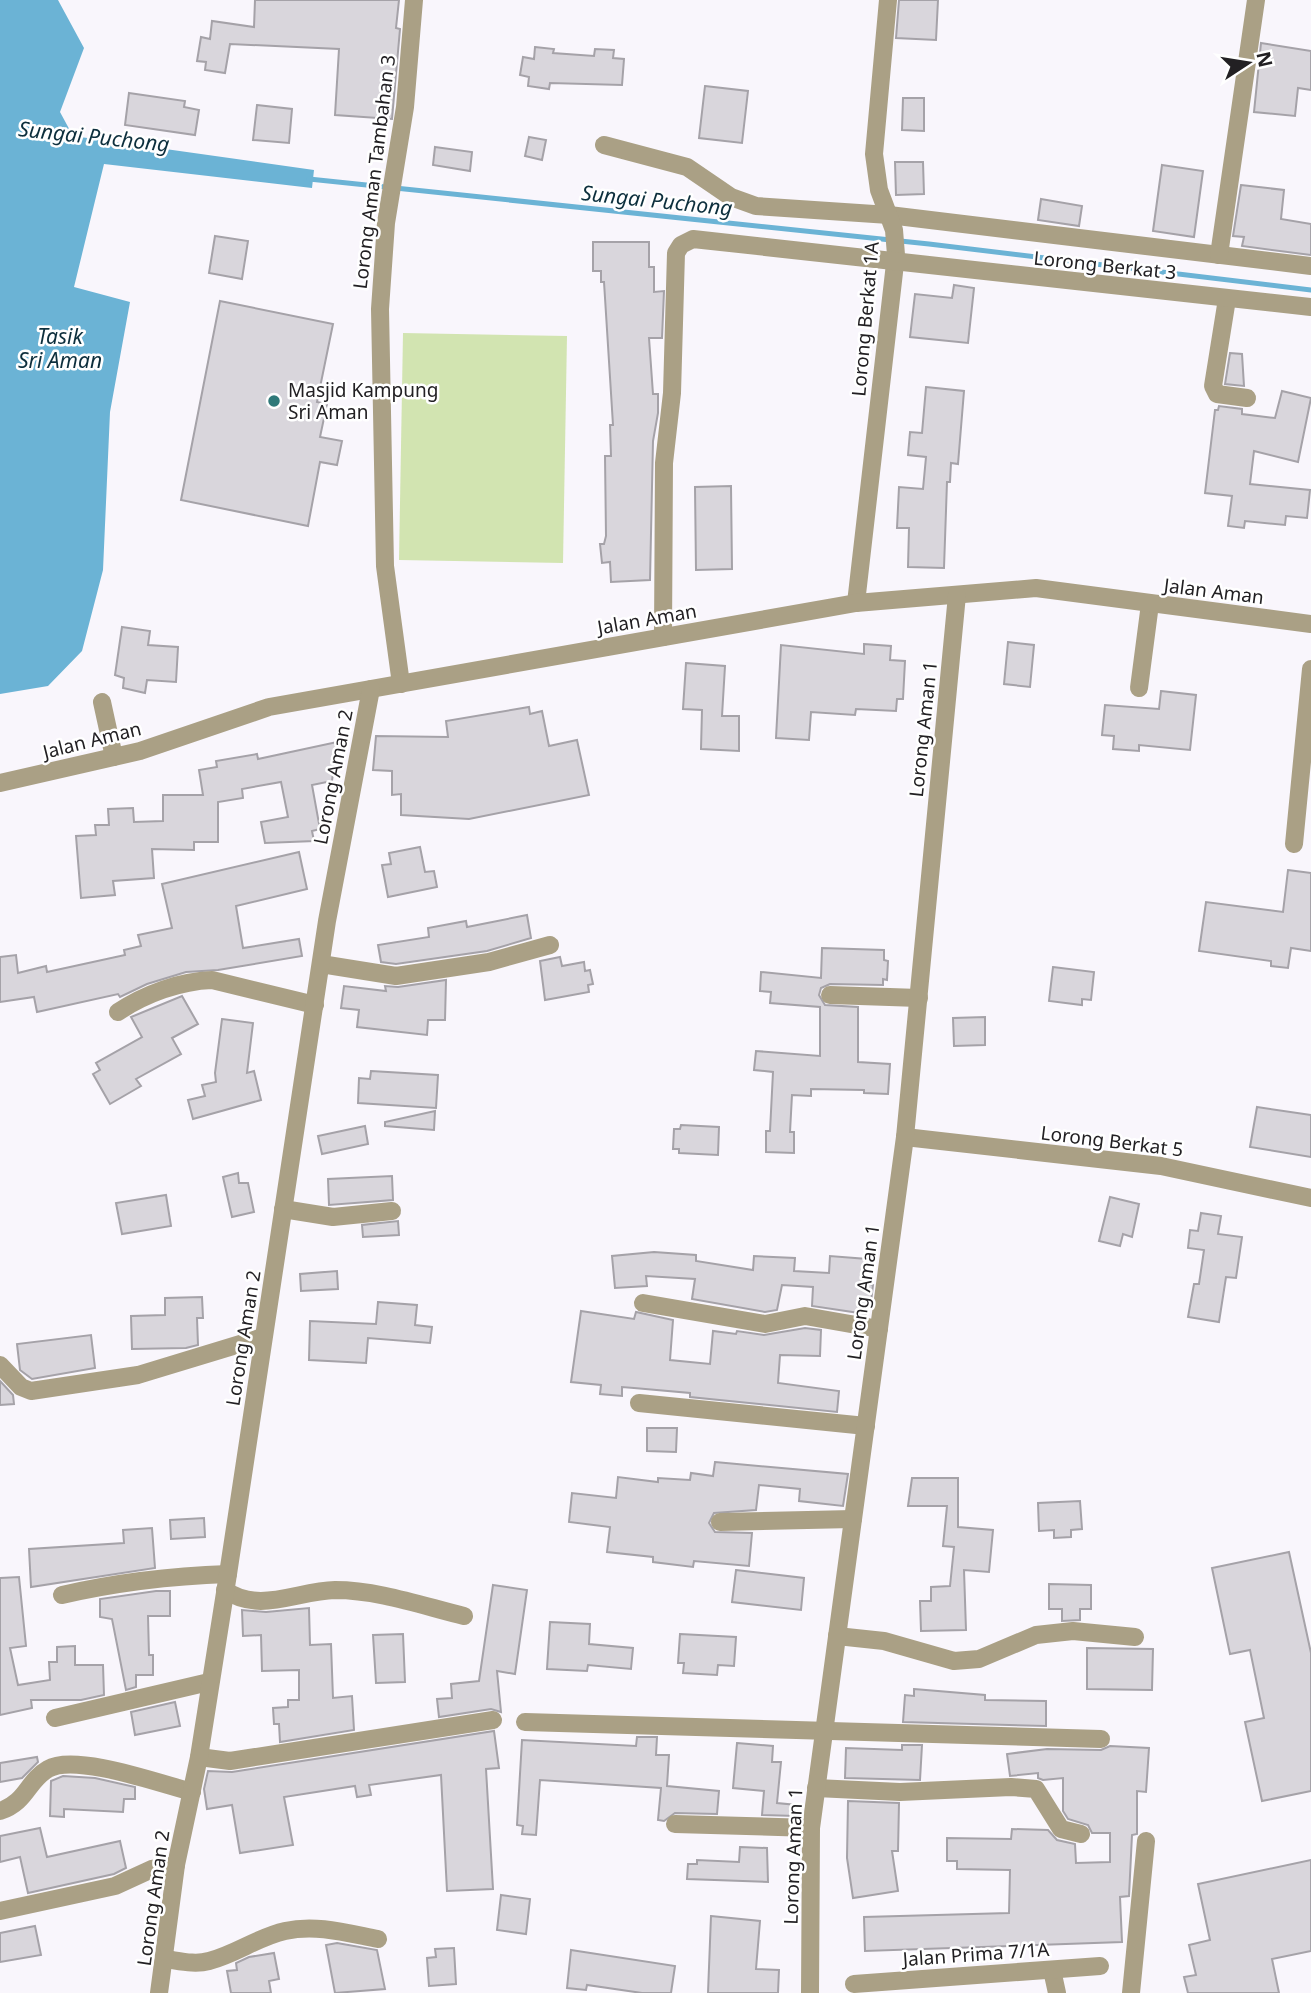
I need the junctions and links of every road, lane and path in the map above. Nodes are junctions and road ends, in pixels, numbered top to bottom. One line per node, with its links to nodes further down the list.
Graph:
1 (414, 0): 18 (street, Lorong Aman Tambahan 3)
2 (888, 0): 5 (street, Lorong Berkat 1A)
3 (1256, 0): 6 (street)
4 (604, 145): 5 (street)
5 (891, 223): 6 (street); 7 (street, Lorong Berkat 1A)
6 (1219, 255): 8 (street)
7 (895, 259): 9 (street, Lorong Berkat 3); 13 (street, Lorong Berkat 1A); 16 (street, Lorong Berkat 3)
8 (1311, 266)
9 (1227, 299): 10 (street, Lorong Berkat 3); 11 (street)
10 (1311, 307)
11 (1247, 397)
12 (957, 595): 13 (street, Jalan Aman); 14 (street, Jalan Aman); 28 (street, Lorong Aman 1)
13 (856, 603): 16 (street, Jalan Aman)
14 (1150, 604): 15 (street, Jalan Aman); 19 (street)
15 (1311, 624)
16 (663, 638): 18 (street, Jalan Aman)
17 (1311, 669): 24 (street)
18 (401, 684): 20 (street, Jalan Aman)
19 (1139, 688)
20 (371, 690): 22 (street, Jalan Aman); 26 (street, Lorong Aman 2)
21 (102, 702): 22 (street)
22 (114, 757): 23 (street, Jalan Aman)
23 (0, 783)
24 (1294, 844)
25 (550, 944): 26 (street)
26 (321, 964): 29 (street, Lorong Aman 2)
27 (830, 995): 28 (street)
28 (919, 998): 31 (street, Lorong Aman 1)
29 (315, 1005): 30 (street); 33 (street, Lorong Aman 2)
30 (118, 1012)
31 (905, 1137): 32 (street, Lorong Berkat 5); 36 (street, Lorong Aman 1)
32 (1311, 1198)
33 (283, 1209): 34 (street); 37 (street, Lorong Aman 2)
34 (392, 1211)
35 (643, 1303): 36 (street)
36 (879, 1329): 40 (street, Lorong Aman 1)
37 (263, 1337): 38 (street); 43 (street, Lorong Aman 2)
38 (0, 1365)
39 (639, 1403): 40 (street)
40 (866, 1426): 41 (street, Lorong Aman 1)
41 (853, 1519): 42 (street); 46 (street, Lorong Aman 1)
42 (720, 1522)
43 (227, 1582): 44 (street); 45 (street); 48 (street, Lorong Aman 2)
44 (61, 1595)
45 (464, 1616)
46 (837, 1636): 47 (street); 52 (street, Lorong Aman 1)
47 (1135, 1637)
48 (208, 1682): 49 (street); 54 (street, Lorong Aman 2)
49 (55, 1718)
50 (493, 1720): 54 (street)
51 (525, 1722): 52 (street)
52 (823, 1730): 53 (street); 55 (street, Lorong Aman 1)
53 (1101, 1739)
54 (199, 1757): 56 (street, Lorong Aman 2)
55 (816, 1788): 59 (street, Lorong Aman 1); 60 (street)
56 (192, 1792): 57 (street); 62 (street, Lorong Aman 2)
57 (0, 1811)
58 (675, 1824): 59 (street)
59 (811, 1828): 70 (street, Lorong Aman 1)
60 (1081, 1834)
61 (1146, 1841): 72 (street)
62 (176, 1865): 63 (street); 65 (street, Lorong Aman 2)
63 (0, 1911)
64 (378, 1939): 65 (street)
65 (166, 1959): 69 (street, Lorong Aman 2)
66 (1100, 1966): 67 (street, Jalan Prima 7/1A)
67 (1052, 1970): 68 (street, Jalan Prima 7/1A); 71 (street)
68 (854, 1984)
69 (159, 1993)
70 (810, 1993)
71 (1057, 1993)
72 (1131, 1993)

